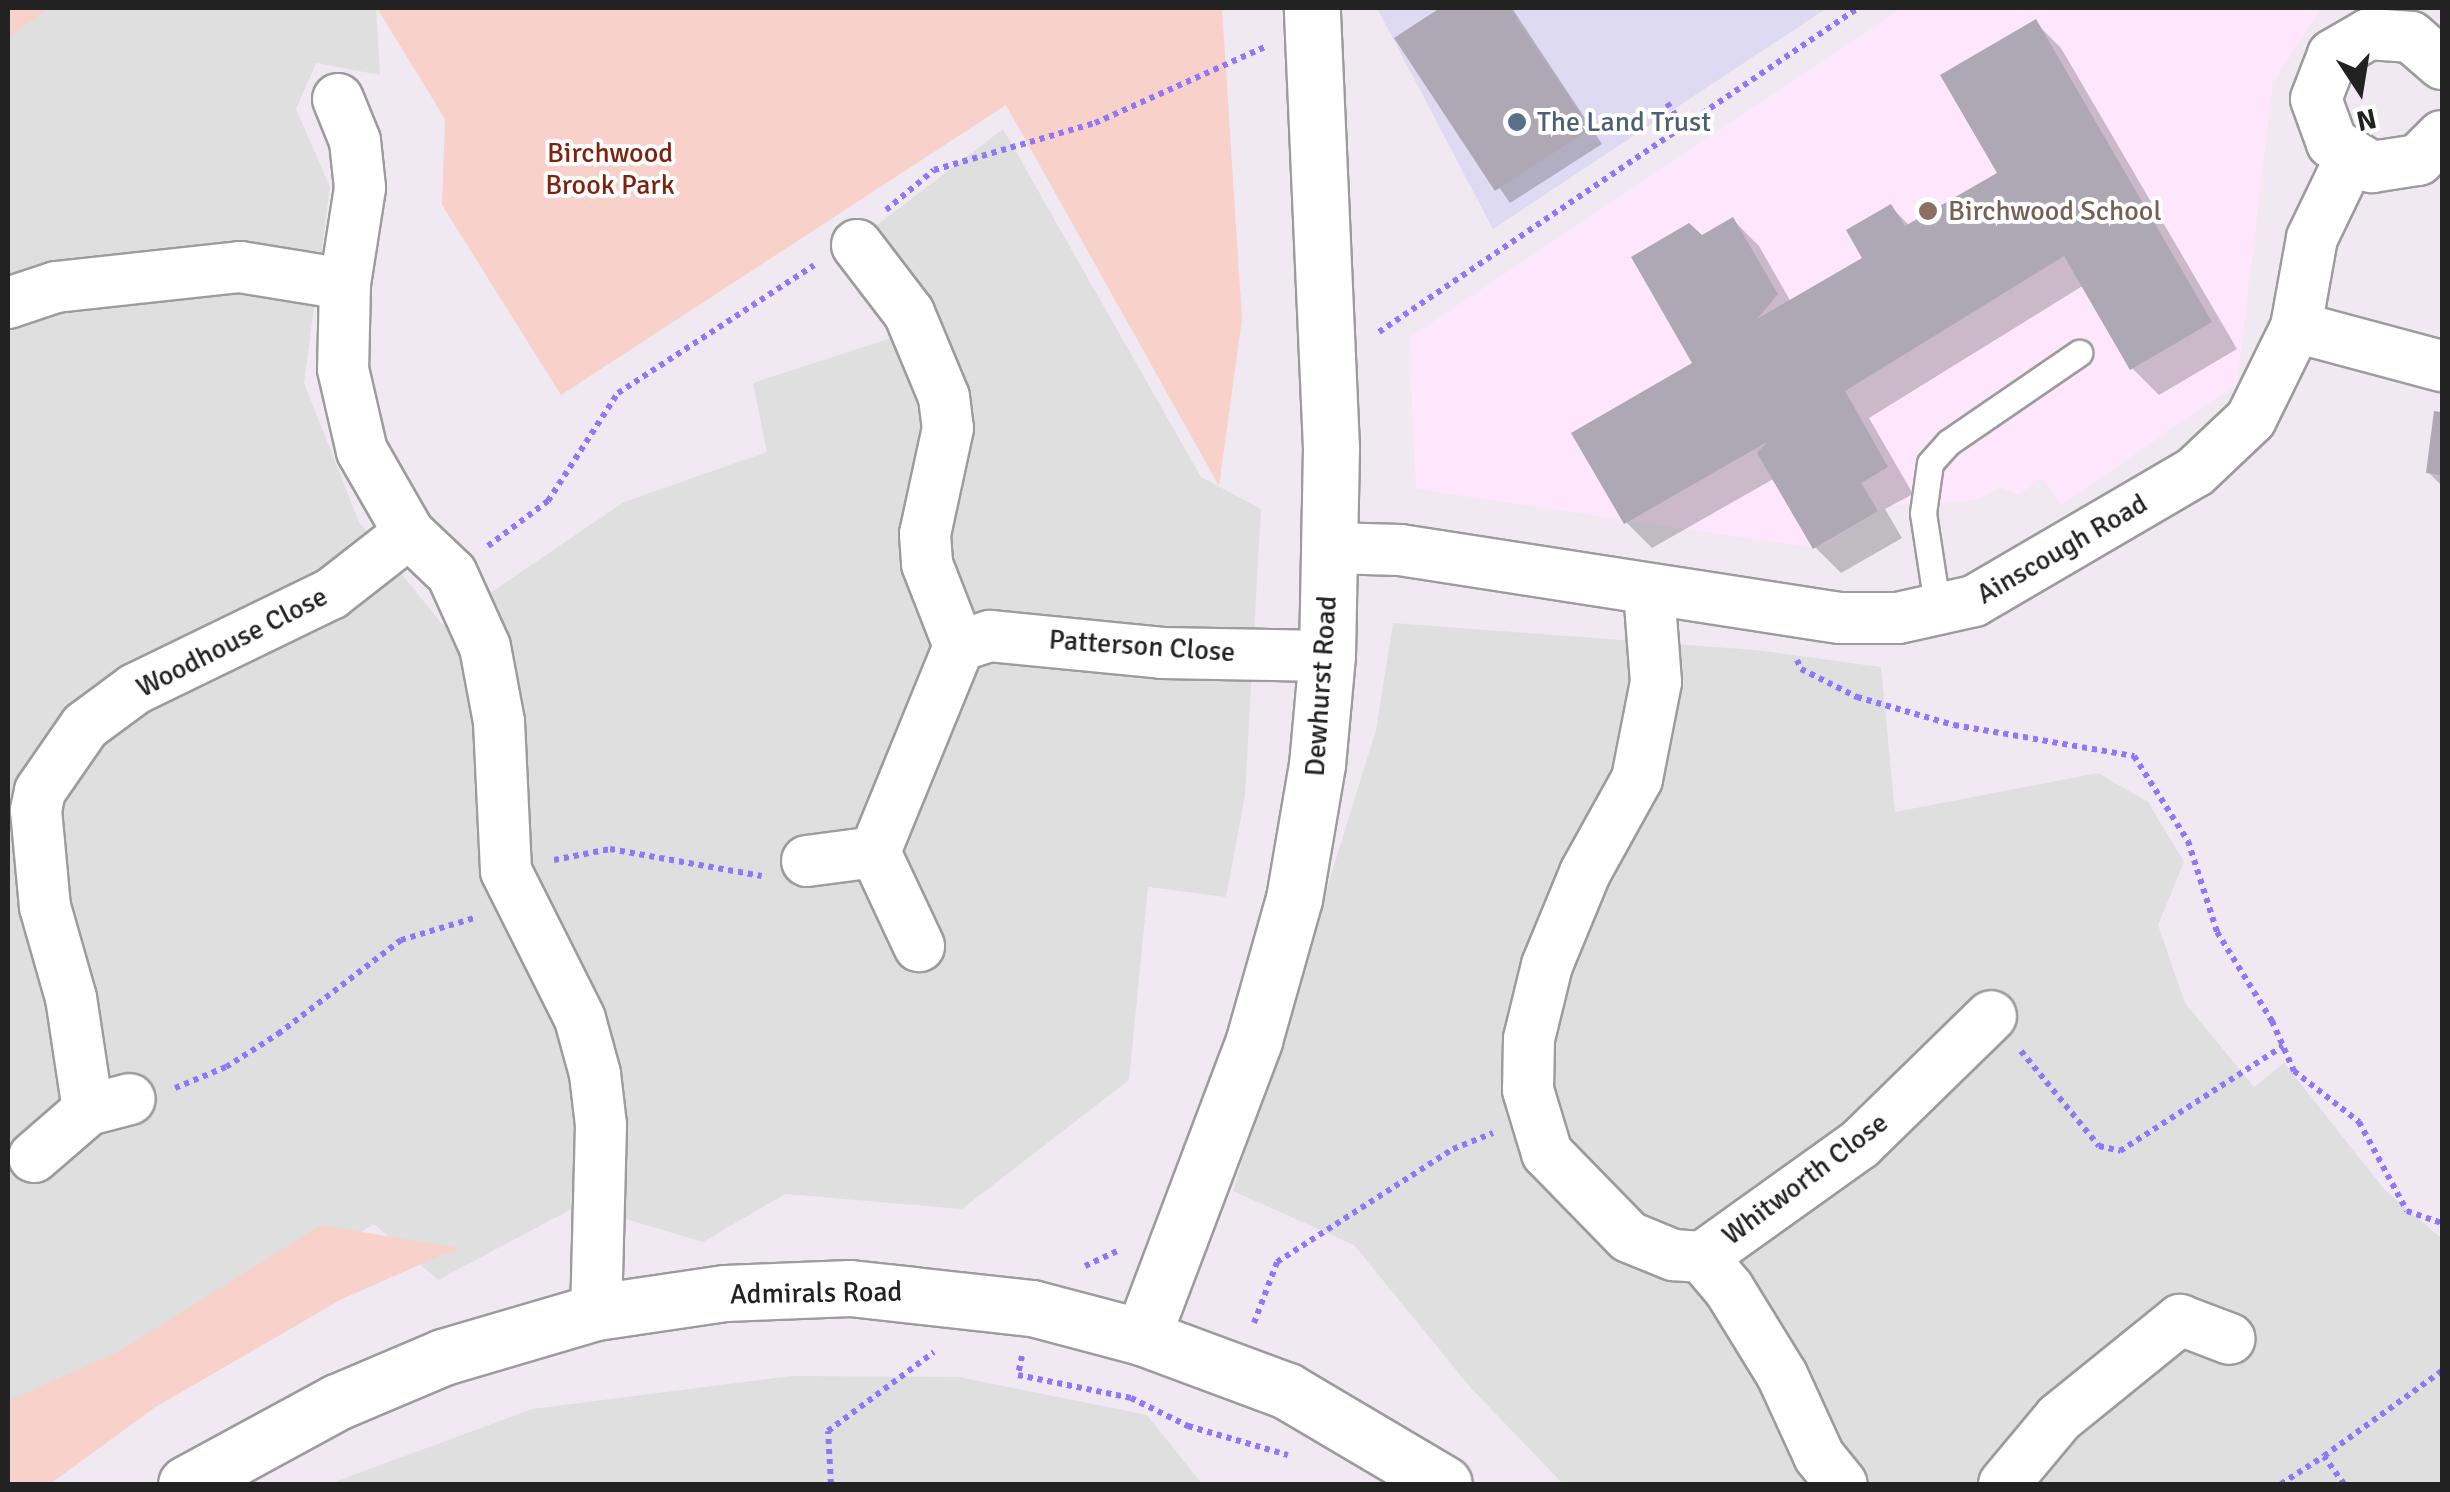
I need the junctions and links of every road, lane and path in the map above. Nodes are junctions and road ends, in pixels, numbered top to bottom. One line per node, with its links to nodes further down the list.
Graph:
1 (1312, 8): 15 (street, Dewhurst Road)
2 (1858, 8): 7 (path)
3 (2370, 20): 4 (street); 9 (street)
4 (2442, 64)
5 (338, 99): 11 (street)
6 (1667, 103): 7 (path)
7 (1683, 126): 15 (path)
8 (2442, 136): 9 (street)
9 (2350, 159): 13 (street, Ainscough Road)
10 (857, 245): 22 (street)
11 (345, 284): 12 (street); 17 (street)
12 (8, 304)
13 (2296, 326): 16 (street); 21 (street, Ainscough Road)
14 (2079, 353): 21 (lane)
15 (1328, 365): 18 (street, Dewhurst Road)
16 (2442, 366)
17 (409, 532): 24 (street, Woodhouse Close); 39 (street)
18 (1330, 548): 19 (street, Ainscough Road); 23 (street, Dewhurst Road)
19 (1649, 591): 20 (street, Ainscough Road); 33 (street, Whitworth Close)
20 (1778, 609): 21 (street, Ainscough Road); 31 (path)
21 (1938, 611)
22 (959, 646): 23 (street, Patterson Close); 25 (street)
23 (1327, 656): 41 (street, Dewhurst Road)
24 (22, 808): 32 (street, Woodhouse Close)
25 (874, 852): 26 (street); 29 (street)
26 (807, 861): 27 (path)
27 (534, 864)
28 (490, 914): 32 (path)
29 (919, 946)
30 (1992, 1016): 31 (path); 37 (street, Whitworth Close)
31 (2283, 1046): 35 (path)
32 (109, 1104): 34 (street)
33 (1536, 1116): 37 (street, Whitworth Close); 40 (path)
34 (34, 1157)
35 (2442, 1223)
36 (1131, 1240): 38 (path)
37 (1702, 1257): 51 (street, Whitworth Close)
38 (1068, 1270)
39 (596, 1312): 41 (street, Admirals Road); 48 (street, Admirals Road)
40 (1237, 1323)
41 (1142, 1337): 50 (street, Admirals Road)
42 (2230, 1339): 52 (street)
43 (934, 1352): 49 (path)
44 (2442, 1371): 46 (path)
45 (1018, 1374): 47 (path)
46 (2324, 1456): 53 (path); 54 (path)
47 (1300, 1458)
48 (186, 1484)
49 (831, 1484)
50 (1444, 1484)
51 (1842, 1484)
52 (2004, 1484)
53 (2281, 1484)
54 (2344, 1484)

